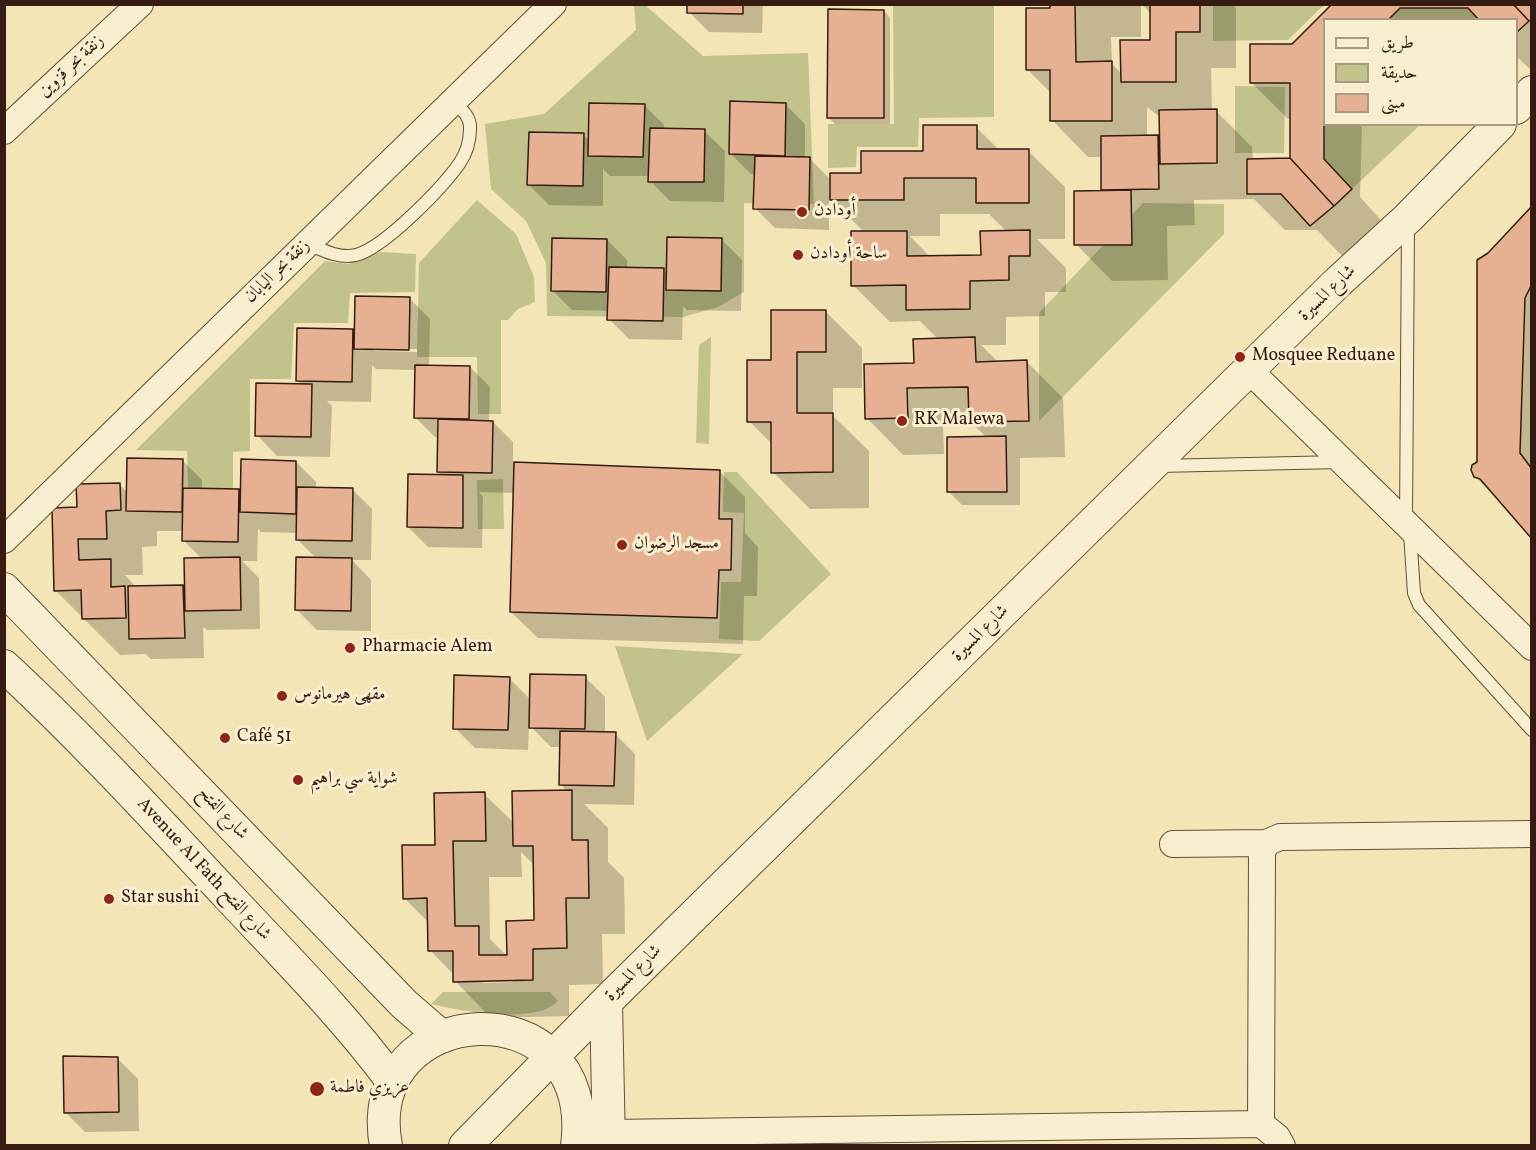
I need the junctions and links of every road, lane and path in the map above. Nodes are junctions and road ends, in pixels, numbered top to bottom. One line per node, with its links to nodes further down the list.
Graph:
1 (140, 4): 5 (street, زنقة بحر قزوين)
2 (553, 4): 3 (street, زنقة بحر اليابان)
3 (454, 102): 7 (street, زنقة بحر اليابان); 7 (lane)
4 (1498, 126): 6 (street, شارع المسيرة)
5 (4, 131)
6 (1408, 218): 8 (street, شارع المسيرة); 11 (lane)
7 (308, 244): 12 (street, زنقة بحر اليابان)
8 (1250, 371): 9 (street); 10 (street, شارع المسيرة)
9 (1345, 462): 10 (lane); 11 (street)
10 (1153, 467): 20 (street, شارع المسيرة)
11 (1408, 527): 14 (street); 16 (lane)
12 (4, 540)
13 (4, 589): 21 (street, شارع الفتح)
14 (1532, 647)
15 (4, 666): 23 (street, Avenue Al Fath شارع الفتح)
16 (1532, 730)
17 (1532, 834): 18 (street)
18 (1266, 843): 19 (street); 24 (street)
19 (1173, 844)
20 (606, 1002): 22 (street, شارع المسيرة); 25 (street)
21 (441, 1036): 22 (street); 23 (street)
22 (552, 1057): 27 (street, شارع المسيرة); 28 (street)
23 (393, 1082): 26 (street)
24 (1261, 1124): 25 (street); 29 (street)
25 (609, 1139)
26 (386, 1146)
27 (465, 1146)
28 (577, 1146)
29 (1282, 1146)

